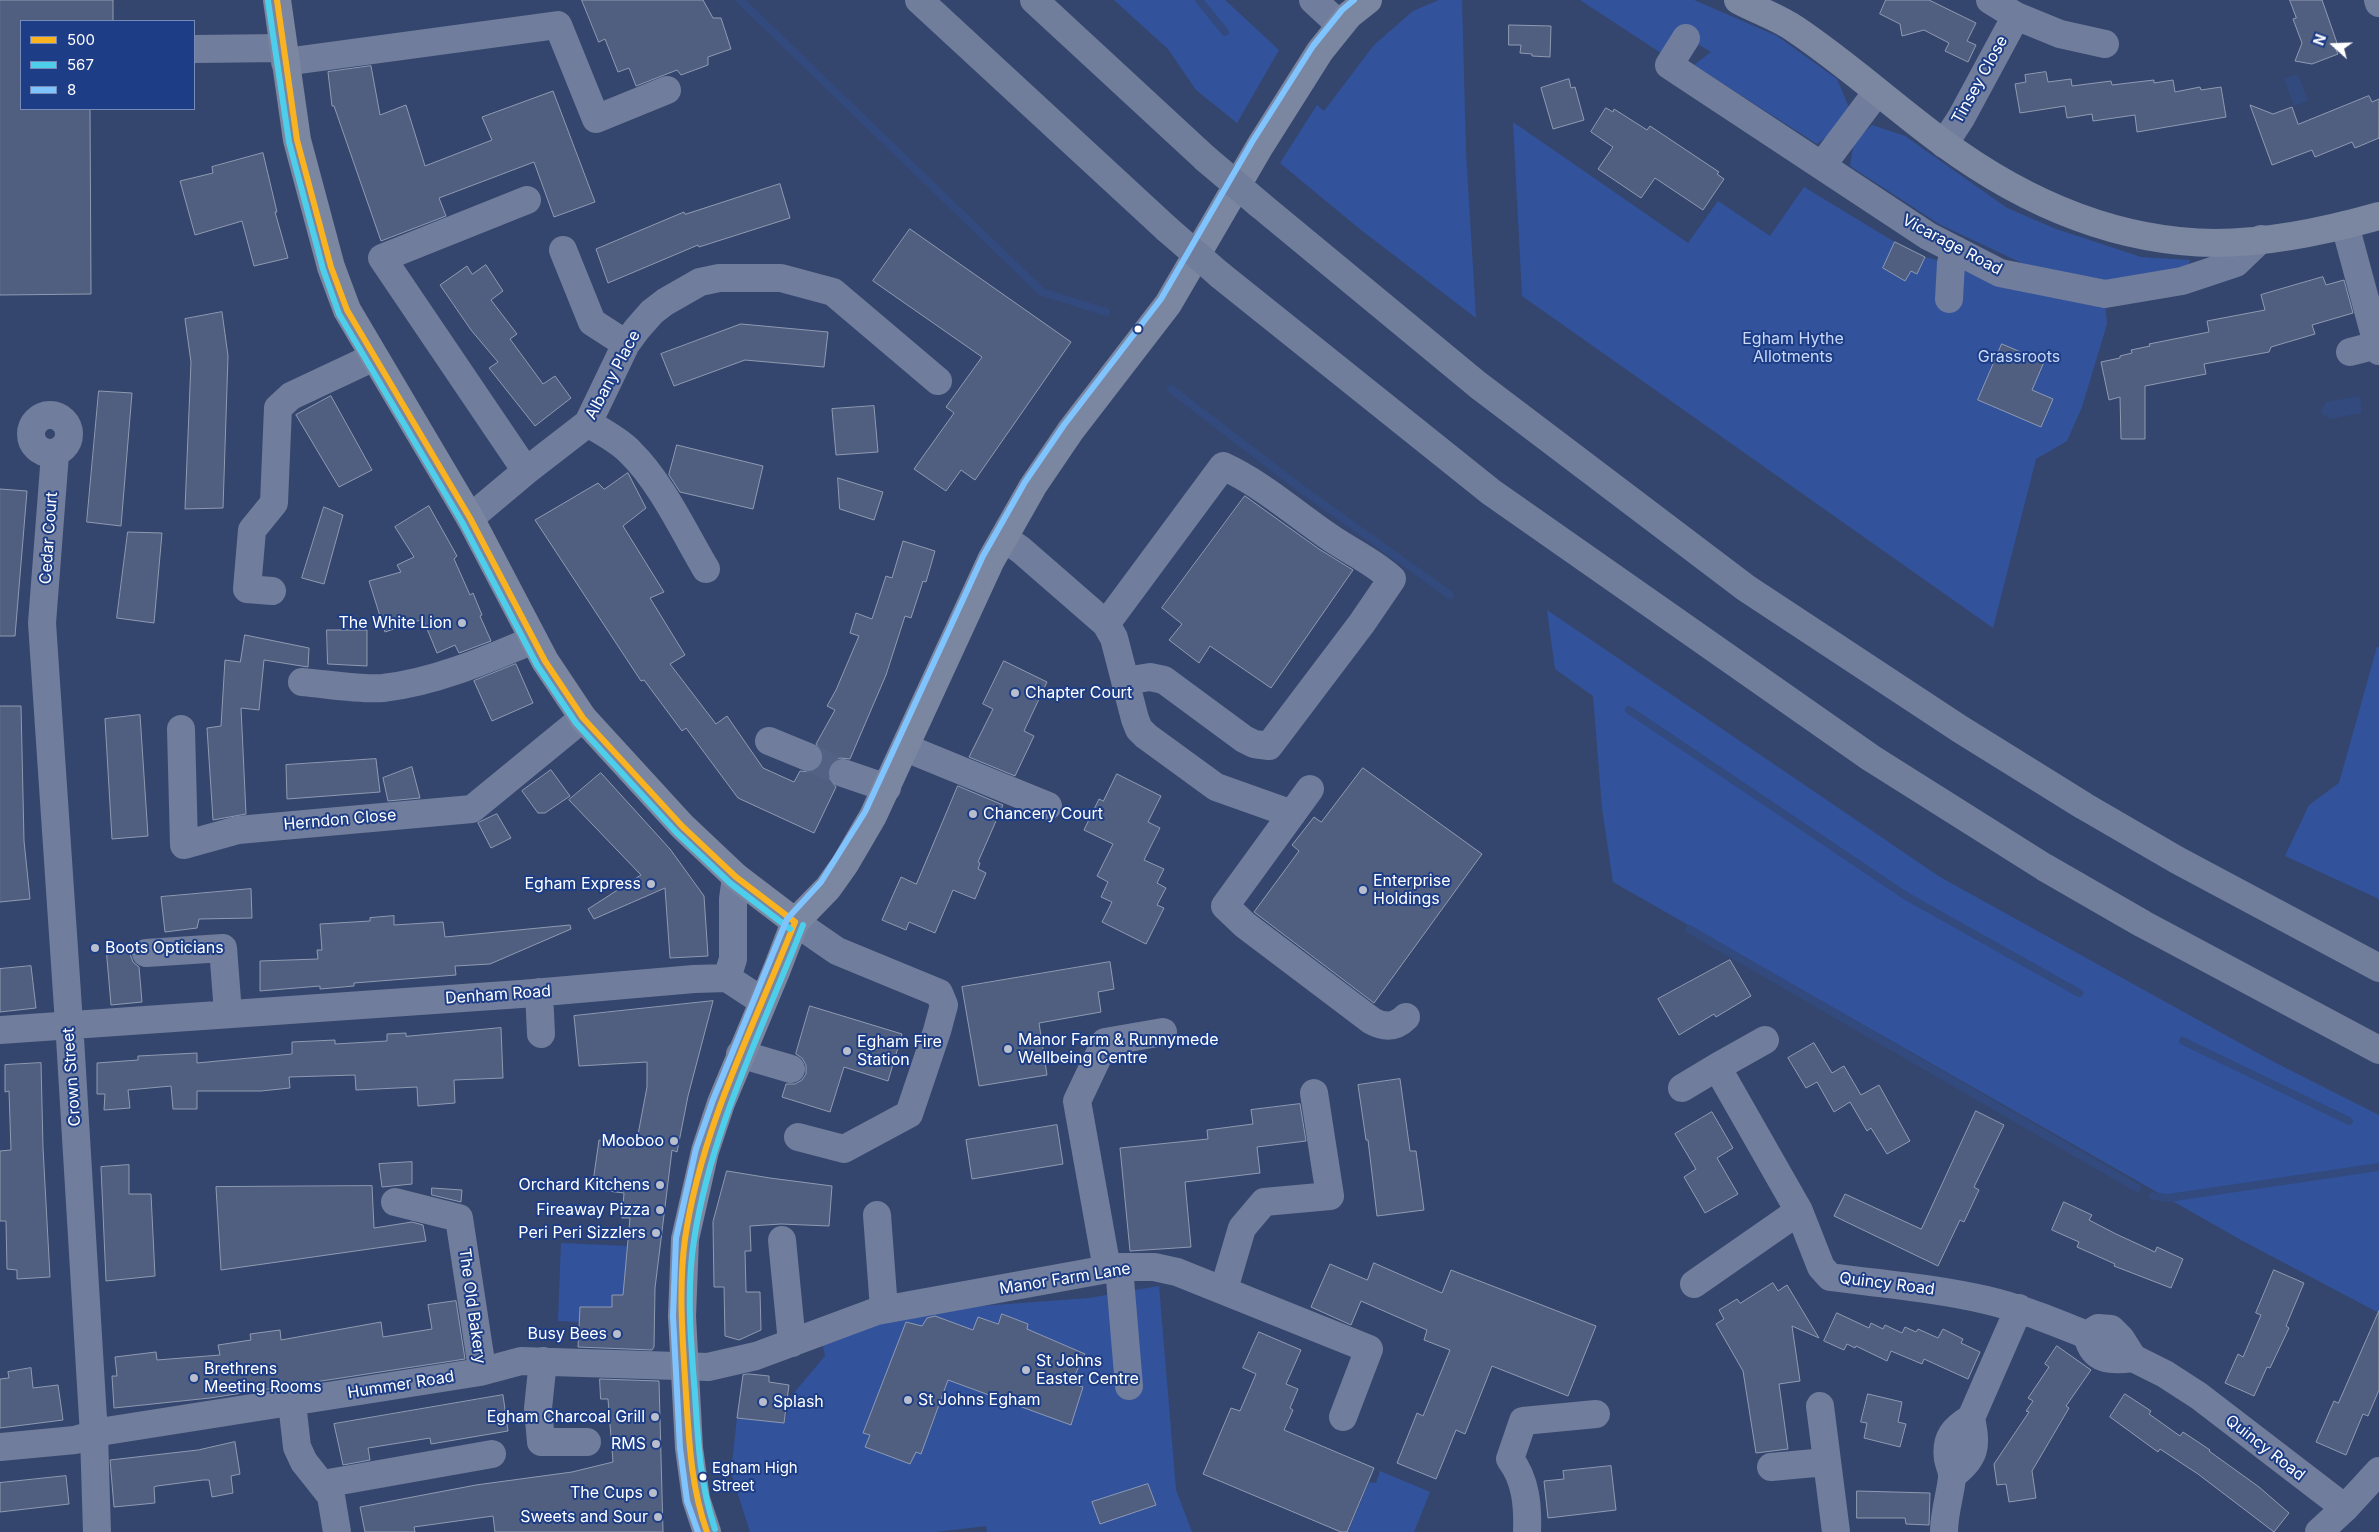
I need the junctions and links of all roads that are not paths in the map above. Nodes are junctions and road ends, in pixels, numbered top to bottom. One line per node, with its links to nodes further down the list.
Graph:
1 (278, 0): 13 (main road)
2 (919, 0): 66 (highway, bridge)
3 (1034, 0): 55 (highway, bridge)
4 (1313, 0): 9 (street)
5 (1368, 0): 9 (main road)
6 (1738, 0): 15 (main road)
7 (1990, 0): 8 (street)
8 (2016, 16): 11 (street); 16 (street, Tinsey Close)
9 (1340, 25): 34 (main road)
10 (1686, 38): 17 (street, Vicarage Road)
11 (2104, 44)
12 (195, 49): 13 (street)
13 (284, 55): 14 (street); 28 (main road)
14 (667, 90)
15 (1877, 92): 16 (main road); 17 (street)
16 (1944, 144): 21 (main road)
17 (1823, 164): 23 (street, Vicarage Road)
18 (527, 200): 32 (street)
19 (2379, 216): 20 (main road)
20 (2345, 225): 21 (main road); 26 (street)
21 (2261, 239): 23 (street, Vicarage Road)
22 (563, 250): 25 (street)
23 (1956, 250): 24 (street)
24 (1950, 299)
25 (626, 344): 29 (street, Albany Place); 30 (street, Albany Place)
26 (2378, 348): 27 (street)
27 (2350, 352)
28 (374, 357): 33 (main road); 36 (street)
29 (938, 380)
30 (588, 423): 32 (street, Albany Place); 35 (street)
31 (55, 454): 37 (street, Cedar Court)
32 (526, 471): 33 (street, Albany Place)
33 (470, 518): 39 (main road)
34 (1004, 538): 38 (street); 45 (main road)
35 (706, 569)
36 (272, 591)
37 (42, 623): 61 (street, Crown Street)
38 (1106, 624): 40 (street); 40 (street)
39 (533, 640): 41 (street); 42 (main road)
40 (1125, 681): 51 (street)
41 (302, 682)
42 (583, 718): 43 (street, Herndon Close); 52 (main road)
43 (181, 729)
44 (769, 741): 46 (street)
45 (906, 748): 48 (main road); 50 (street)
46 (808, 757)
47 (842, 773): 48 (street)
48 (887, 788): 53 (main road)
49 (1310, 789): 51 (street)
50 (1048, 806)
51 (1292, 814): 60 (street)
52 (736, 877): 53 (main road); 56 (street)
53 (795, 922): 58 (main road); 72 (street)
54 (146, 953): 59 (street)
55 (2379, 968)
56 (727, 978): 57 (street, Denham Road); 58 (street)
57 (539, 992): 59 (street, Denham Road); 64 (street)
58 (762, 1001): 67 (main road)
59 (228, 1013): 61 (street, Denham Road)
60 (1406, 1017)
61 (69, 1025): 62 (street, Denham Road); 91 (street, Crown Street)
62 (0, 1030)
63 (1163, 1032): 77 (street)
64 (541, 1034)
65 (1765, 1040): 68 (street)
66 (2379, 1050)
67 (740, 1054): 69 (street); 84 (main road)
68 (1717, 1067): 70 (street); 74 (street, Quincy Road)
69 (791, 1069)
70 (1682, 1088)
71 (1314, 1093): 79 (street)
72 (798, 1137)
73 (395, 1202): 85 (street, The Old Bakery)
74 (1799, 1211): 78 (street); 80 (street, Quincy Road)
75 (877, 1215): 81 (street)
76 (782, 1240): 82 (street)
77 (1113, 1268): 79 (street, Manor Farm Lane); 81 (street, Manor Farm Lane); 86 (street)
78 (1694, 1284)
79 (1224, 1290): 90 (street, Manor Farm Lane)
80 (2018, 1308): 99 (street, Quincy Road); 105 (street)
81 (884, 1309): 82 (street, Manor Farm Lane)
82 (792, 1342): 84 (street, Manor Farm Lane)
83 (543, 1362): 84 (street, Hummer Road); 85 (street, Hummer Road); 92 (street)
84 (684, 1365): 102 (main road)
85 (480, 1372): 87 (street, Hummer Road)
86 (1129, 1386)
87 (292, 1402): 91 (street, Hummer Road); 98 (street)
88 (1820, 1406): 95 (street)
89 (1596, 1414): 103 (street)
90 (1343, 1417)
91 (94, 1435): 93 (street, Hummer Road); 100 (street, Crown Street)
92 (587, 1442)
93 (0, 1448)
94 (492, 1454): 98 (street)
95 (1826, 1462): 96 (street); 104 (street)
96 (1772, 1467)
97 (2379, 1470): 99 (street)
98 (323, 1484): 101 (street)
99 (2345, 1508): 106 (street)
100 (98, 1532)
101 (337, 1532)
102 (707, 1532)
103 (1527, 1532)
104 (1836, 1532)
105 (1944, 1532)
106 (2319, 1532)

